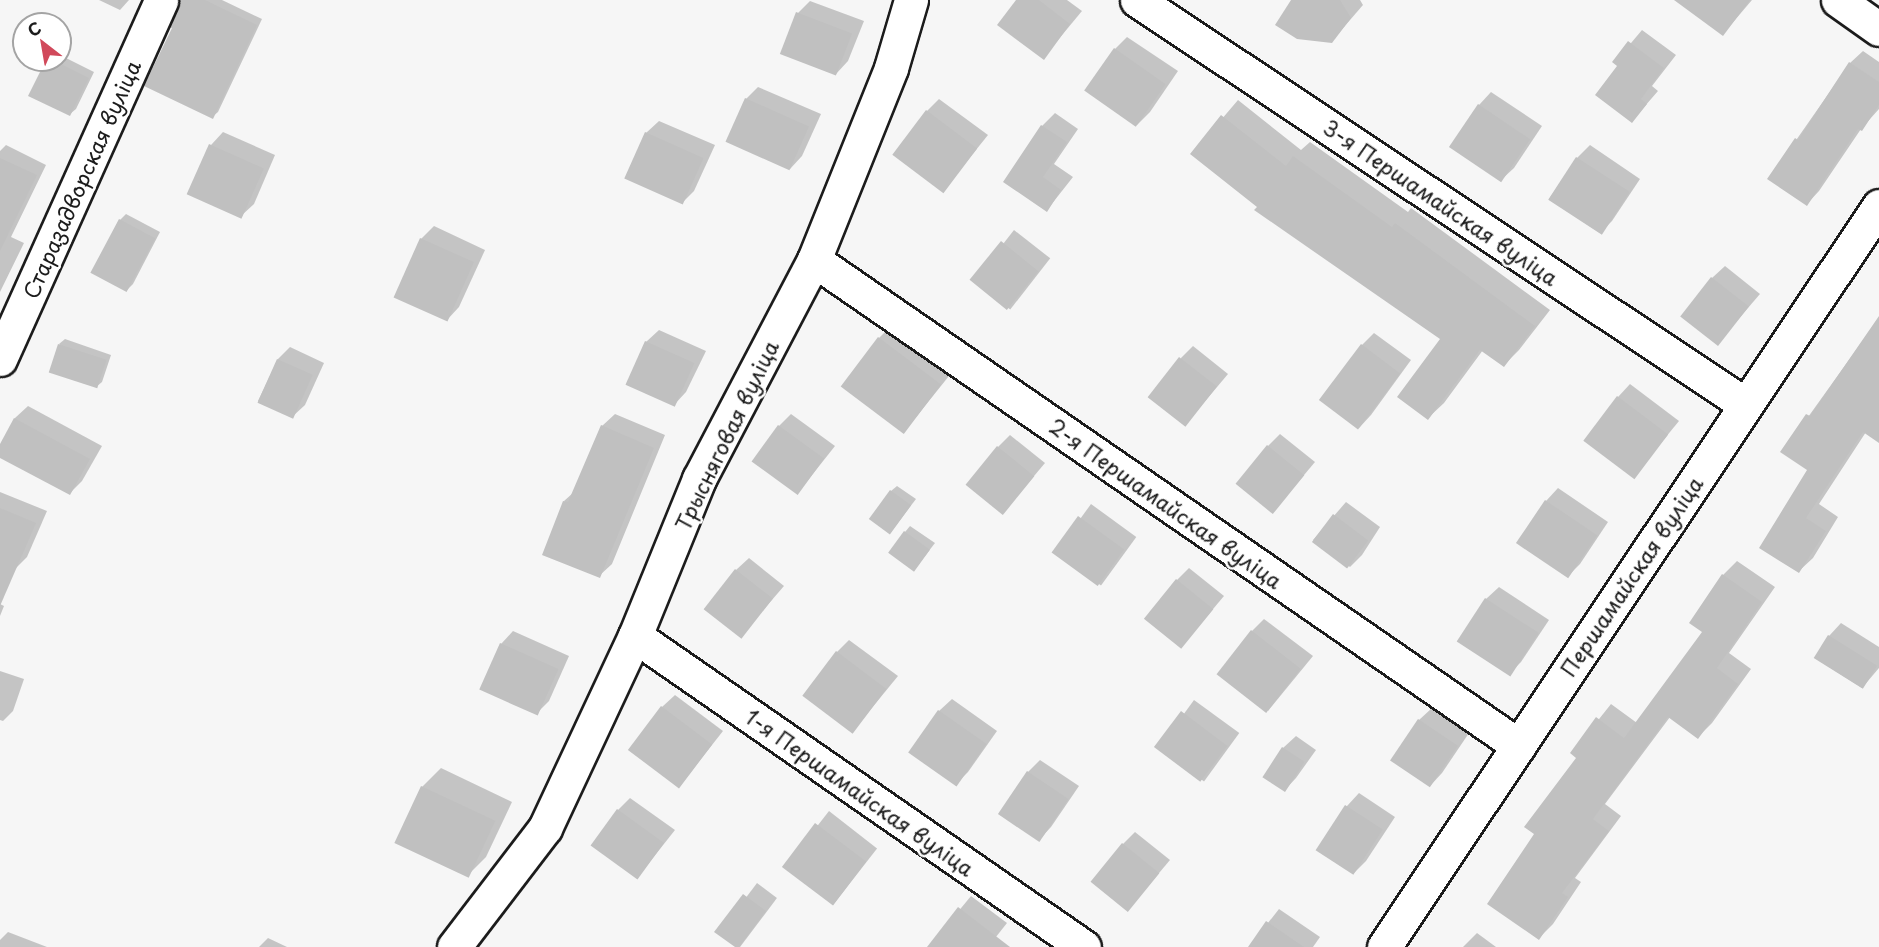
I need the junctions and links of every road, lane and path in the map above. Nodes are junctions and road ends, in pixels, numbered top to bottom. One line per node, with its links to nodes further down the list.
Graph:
1 (161, 0): 8 (street, Старазадворская вуліца)
2 (911, 0): 7 (street, Трысняговая вуліца)
3 (1137, 0): 9 (street, 3-я Першамайская вуліца)
4 (1838, 0): 5 (street)
5 (1879, 28)
6 (1879, 206): 9 (street, Першамайская вуліца)
7 (814, 260): 10 (street, Трысняговая вуліца); 11 (street, 2-я Першамайская вуліца)
8 (0, 359)
9 (1746, 405): 11 (street, Першамайская вуліца)
10 (635, 636): 12 (street, Трысняговая вуліца); 13 (street, 1-я Першамайская вуліца)
11 (1519, 746): 14 (street, Першамайская вуліца)
12 (454, 947)
13 (1084, 947)
14 (1384, 947)

